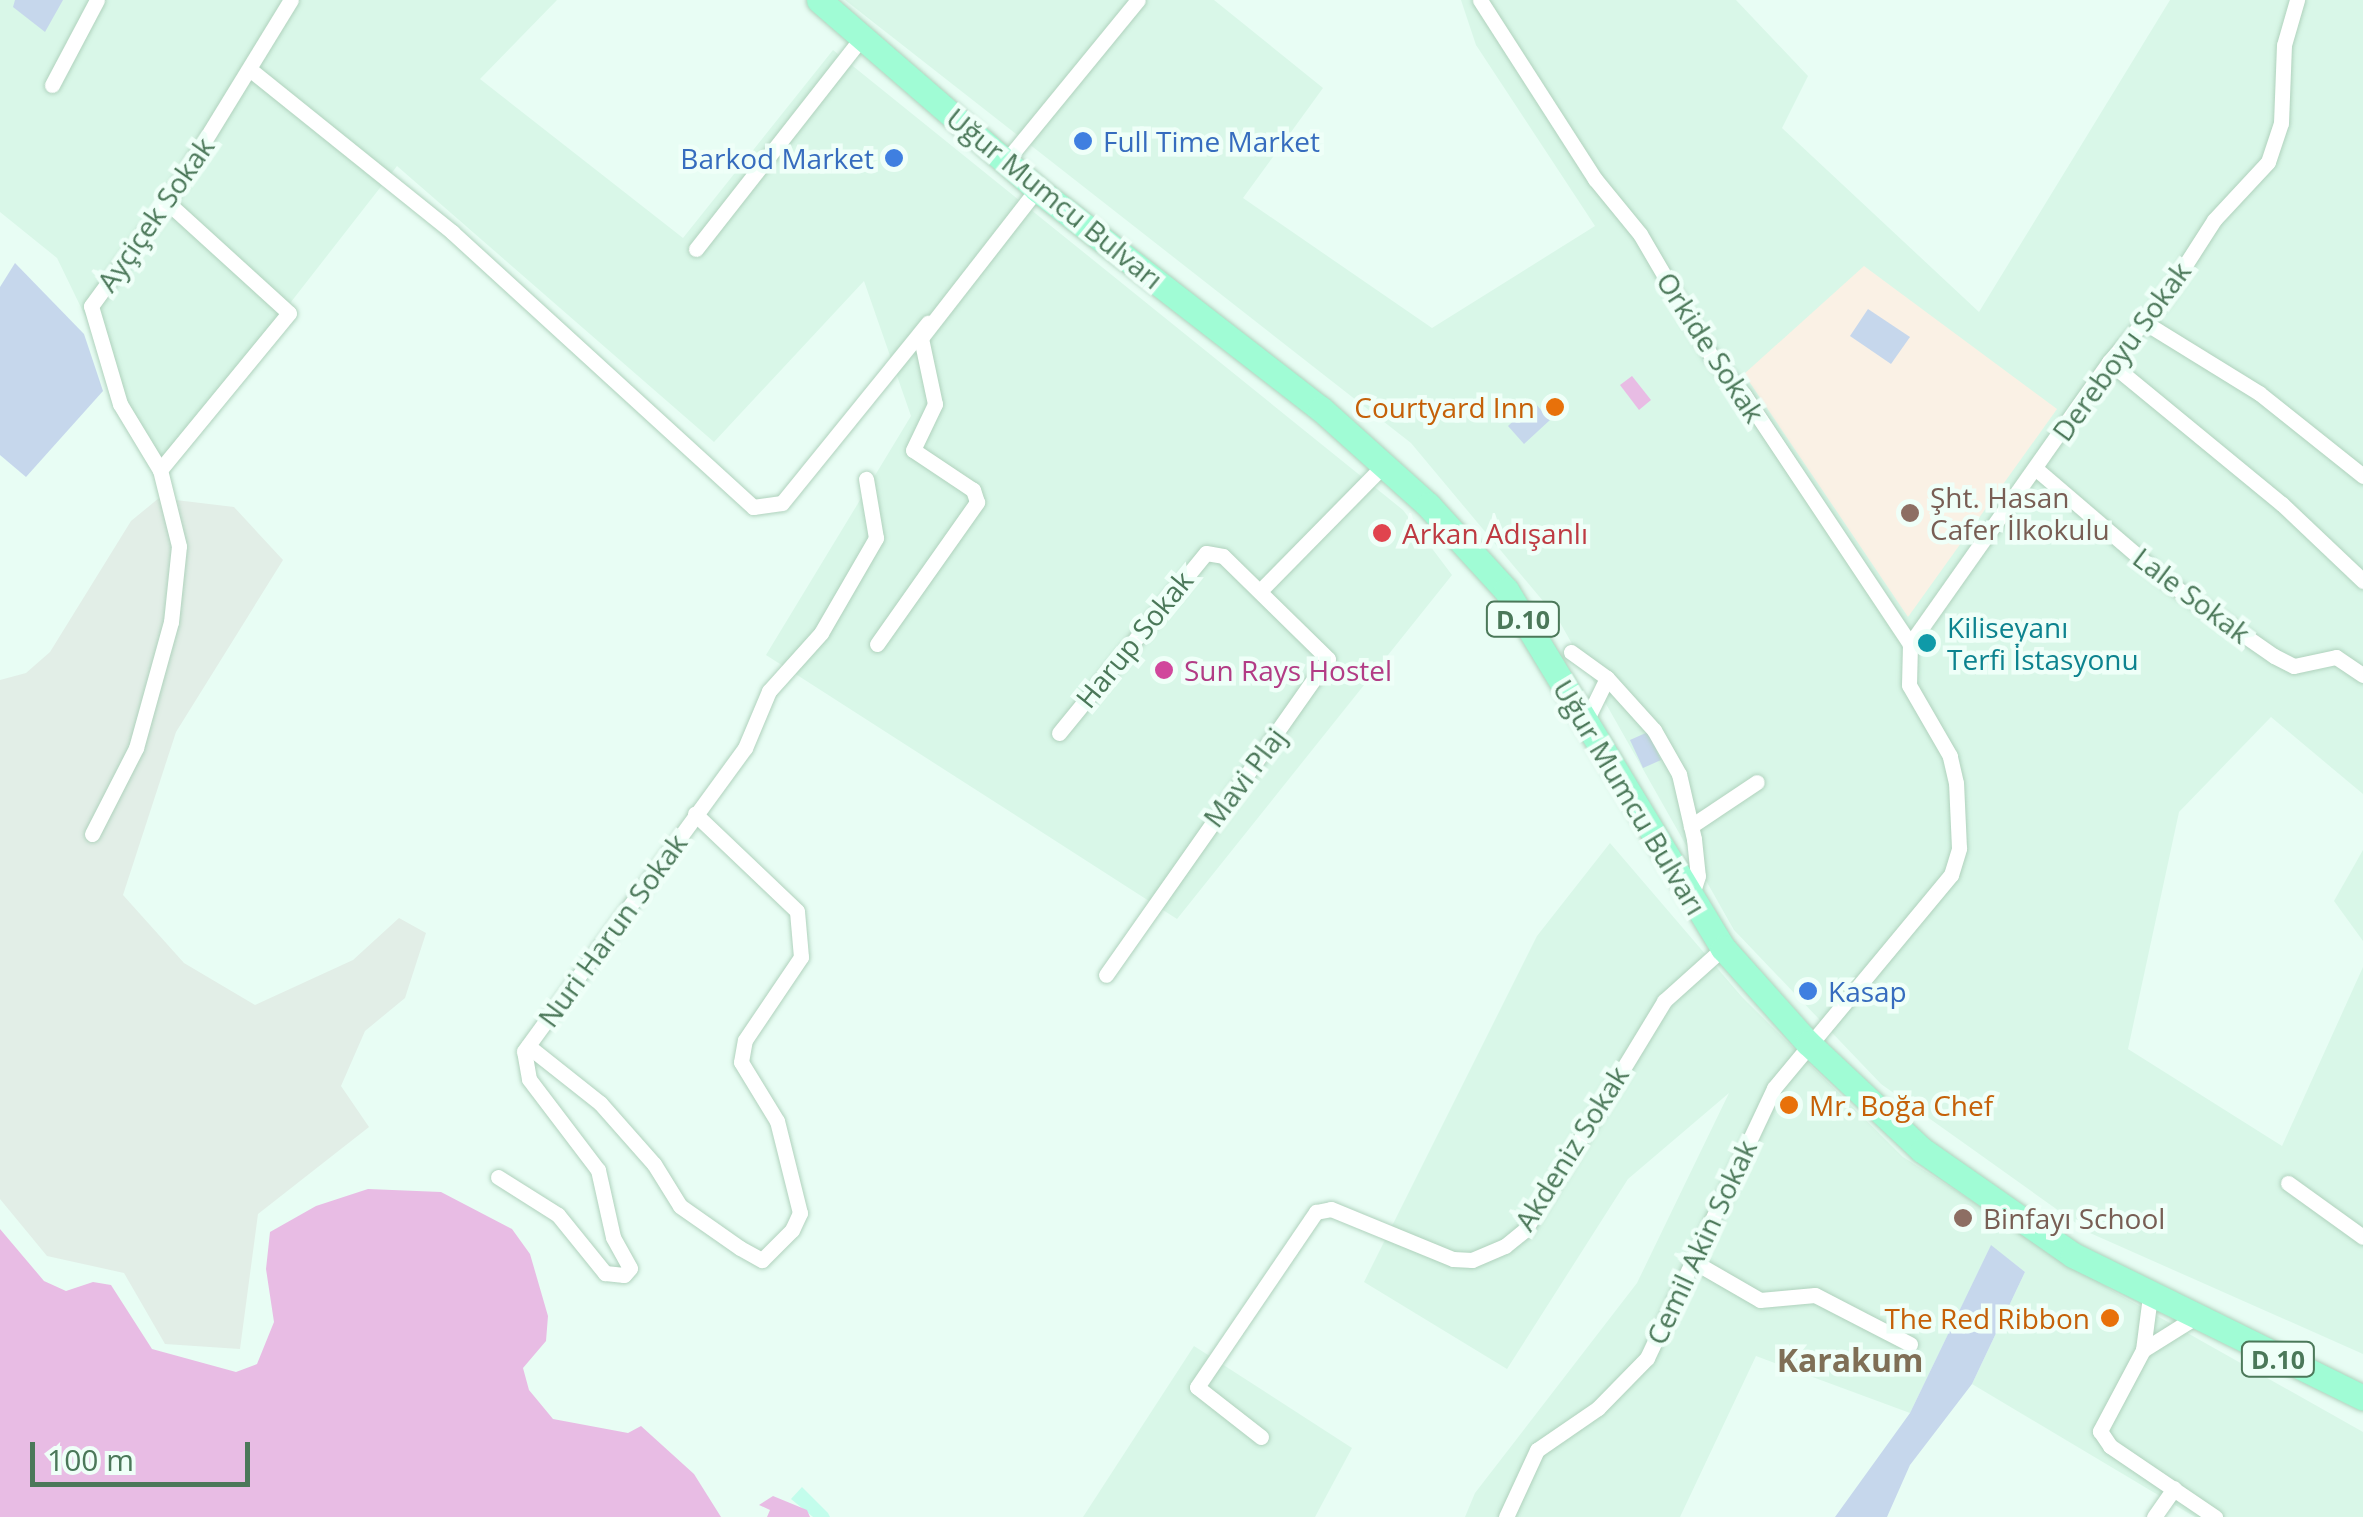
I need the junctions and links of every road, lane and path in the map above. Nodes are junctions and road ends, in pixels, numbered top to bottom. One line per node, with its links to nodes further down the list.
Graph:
1 (97, 0): 9 (street)
2 (291, 0): 8 (street, Ayçiçek Sokak)
3 (818, 0): 7 (main road, Uğur Mumcu Bulvarı / D.10)
4 (1138, 0): 10 (street)
5 (1480, 0): 25 (street, Orkide Sokak)
6 (2297, 0): 14 (street, Dereboyu Sokak)
7 (862, 37): 10 (main road, Uğur Mumcu Bulvarı / D.10); 13 (street)
8 (252, 71): 12 (street, Ayçiçek Sokak); 15 (street)
9 (52, 86)
10 (1006, 161): 11 (main road, Uğur Mumcu Bulvarı / D.10)
11 (1036, 189): 15 (street); 17 (main road, Uğur Mumcu Bulvarı / D.10)
12 (167, 202): 19 (street, Ayçiçek Sokak); 19 (street)
13 (696, 249)
14 (2144, 322): 16 (street, Dereboyu Sokak); 20 (street)
15 (928, 323): 24 (street)
16 (2109, 362): 18 (street, Dereboyu Sokak); 22 (street)
17 (1386, 463): 23 (street); 29 (main road, Uğur Mumcu Bulvarı / D.10)
18 (2034, 468): 25 (street, Dereboyu Sokak); 27 (street, Lale Sokak)
19 (160, 470): 34 (street, Ayçiçek Sokak)
20 (2363, 476)
21 (866, 479): 32 (street, Nuri Harun Sokak)
22 (2363, 581)
23 (1260, 590): 30 (street, Harup Sokak); 37 (street, Mavi Plaj)
24 (876, 644)
25 (1910, 644): 38 (street)
26 (1572, 652): 28 (street)
27 (2363, 675)
28 (1607, 678): 29 (street); 33 (street)
29 (1585, 723): 35 (main road, Uğur Mumcu Bulvarı / D.10)
30 (1059, 733)
31 (1757, 782): 33 (street)
32 (695, 814): 39 (street, Nuri Harun Sokak); 39 (street, Nuri Harun Sokak)
33 (1691, 826): 35 (street)
34 (92, 834)
35 (1690, 901): 36 (main road, Uğur Mumcu Bulvarı / D.10)
36 (1723, 948): 38 (main road, Uğur Mumcu Bulvarı / D.10); 49 (street, Akdeniz Sokak)
37 (1106, 975)
38 (1808, 1043): 43 (street, Cemil Akin Sokak); 44 (main road, Uğur Mumcu Bulvarı / D.10)
39 (528, 1046): 40 (street, Nuri Harun Sokak)
40 (498, 1177)
41 (2288, 1183): 42 (street)
42 (2363, 1236)
43 (1696, 1263): 46 (street); 51 (street, Cemil Akin Sokak)
44 (2150, 1296): 45 (main road, Uğur Mumcu Bulvarı / D.10); 47 (street)
45 (2194, 1318): 47 (street); 48 (main road, Uğur Mumcu Bulvarı / D.10)
46 (1910, 1344)
47 (2143, 1350): 50 (street)
48 (2363, 1398)
49 (1261, 1437)
50 (2174, 1488): 52 (street); 53 (street)
51 (1506, 1517)
52 (2154, 1517)
53 (2215, 1517)

